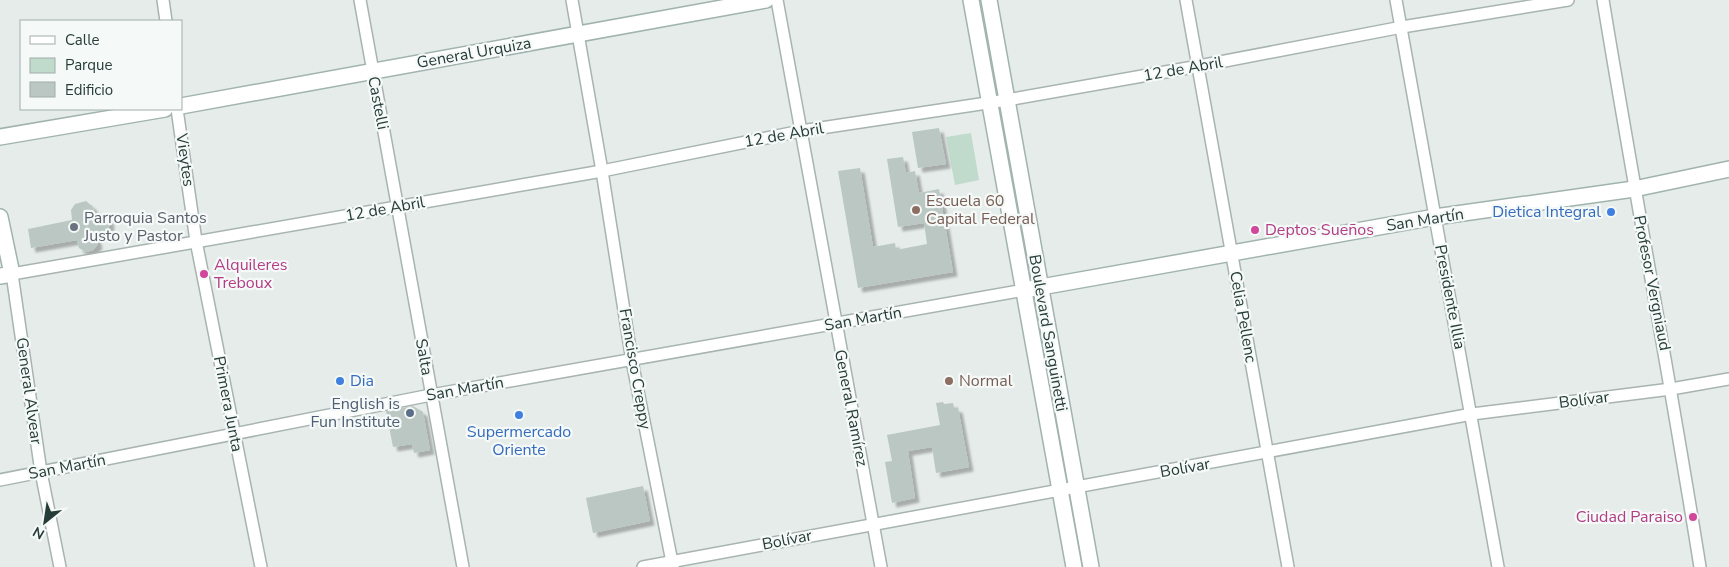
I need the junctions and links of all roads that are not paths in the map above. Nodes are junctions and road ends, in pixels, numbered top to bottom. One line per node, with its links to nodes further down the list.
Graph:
1 (163, 0): 12 (street)
2 (360, 0): 16 (street, Castelli)
3 (572, 0): 14 (street, Francisco Creppy)
4 (766, 0): 14 (main road, General Urquiza)
5 (778, 0): 22 (street, General Ramírez)
6 (971, 0): 18 (main road, Boulevard Sanguinetti)
7 (989, 0): 17 (main road, Boulevard Sanguinetti)
8 (1186, 0): 15 (street, Celia Pellenc)
9 (1396, 0): 13 (street, Presidente Illia)
10 (1568, 0): 13 (street, 12 de Abril)
11 (1602, 0): 26 (street, Profesor Vergniaud)
12 (166, 20)
13 (1402, 27): 15 (street, 12 de Abril); 29 (street, Presidente Illia)
14 (578, 34): 16 (main road, General Urquiza); 25 (street, Francisco Creppy)
15 (1198, 66): 17 (street, 12 de Abril); 31 (street, Celia Pellenc)
16 (372, 71): 19 (main road, General Urquiza); 27 (street, Castelli)
17 (1007, 100): 18 (street, 12 de Abril); 33 (main road, Boulevard Sanguinetti)
18 (990, 102): 22 (street, 12 de Abril); 34 (main road, Boulevard Sanguinetti)
19 (182, 106)
20 (159, 110): 23 (main road)
21 (177, 110): 30 (street, Vieytes)
22 (801, 131): 25 (street, 12 de Abril); 35 (street, General Ramírez)
23 (0, 137)
24 (1729, 169): 26 (main road, San Martín)
25 (602, 171): 27 (street, 12 de Abril); 36 (street, Francisco Creppy)
26 (1634, 189): 29 (main road, San Martín); 38 (street, Profesor Vergniaud)
27 (398, 206): 30 (street, 12 de Abril); 39 (street, Salta)
28 (0, 217): 32 (main road)
29 (1434, 217): 31 (main road, San Martín); 40 (street, Presidente Illia)
30 (196, 241): 32 (street, 12 de Abril); 41 (street, Primera Junta)
31 (1232, 252): 33 (main road, San Martín); 42 (street, Celia Pellenc)
32 (6, 275): 43 (street, General Alvear)
33 (1039, 287): 34 (main road, San Martín); 45 (main road, Boulevard Sanguinetti)
34 (1024, 290): 35 (street, San Martín); 45 (main road, Boulevard Sanguinetti)
35 (835, 324): 36 (street, San Martín); 46 (street, General Ramírez)
36 (632, 361): 39 (street, San Martín); 47 (street, Francisco Creppy)
37 (1729, 378): 38 (street, Bolívar)
38 (1671, 389): 40 (street, Bolívar); 57 (street, Profesor Vergniaud)
39 (431, 395): 41 (street, San Martín); 50 (street, Salta)
40 (1472, 414): 42 (street, Bolívar); 56 (street, Presidente Illia)
41 (234, 434): 43 (street, San Martín); 49 (street, Primera Junta)
42 (1266, 454): 45 (street, Bolívar); 55 (street, Celia Pellenc)
43 (41, 472): 44 (street, San Martín); 48 (street, General Alvear)
44 (0, 480)
45 (1068, 488): 46 (street, Bolívar); 53 (main road, Boulevard Sanguinetti); 54 (main road, Boulevard Sanguinetti)
46 (873, 524): 47 (street, Bolívar); 52 (street, General Ramírez)
47 (672, 564): 51 (street, Bolívar)
48 (60, 567)
49 (261, 567)
50 (463, 567)
51 (643, 567)
52 (880, 567)
53 (1074, 567)
54 (1091, 567)
55 (1288, 567)
56 (1498, 567)
57 (1700, 567)

